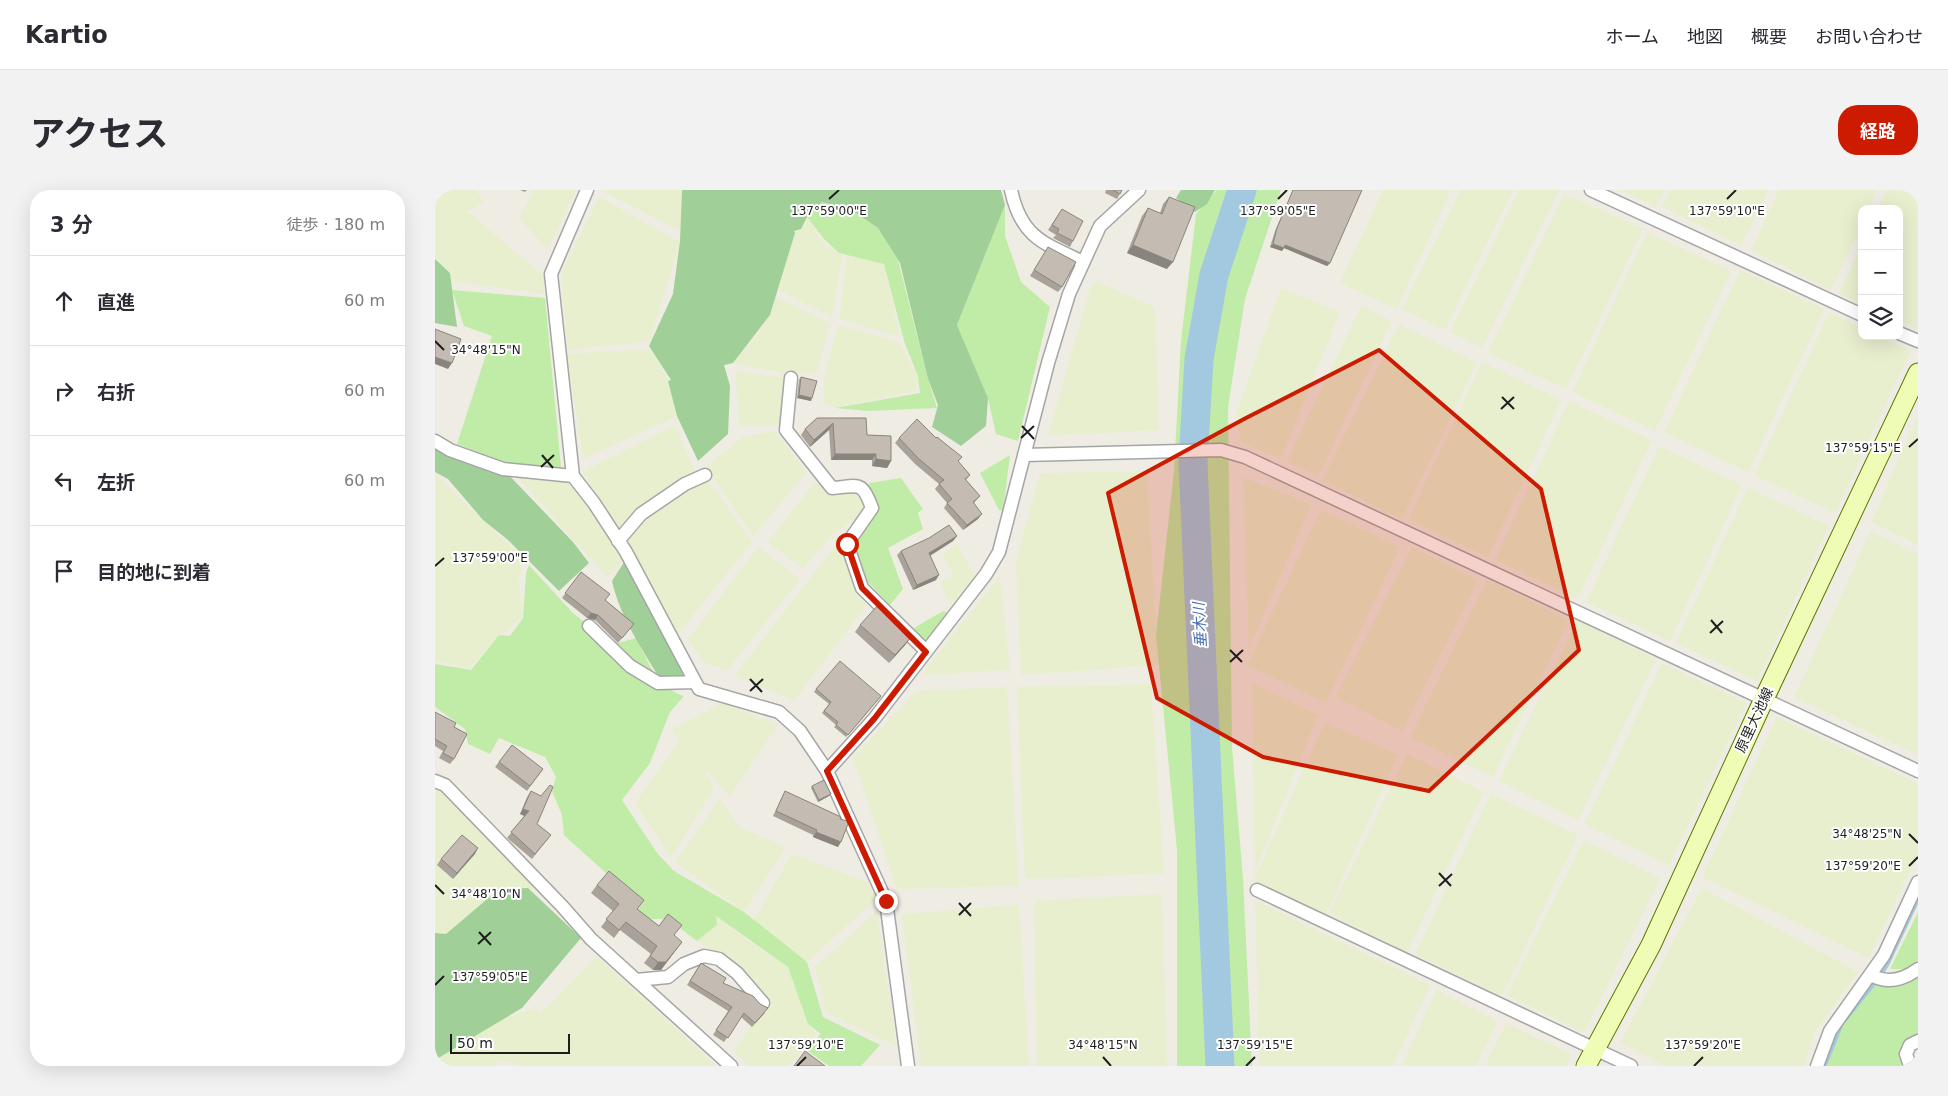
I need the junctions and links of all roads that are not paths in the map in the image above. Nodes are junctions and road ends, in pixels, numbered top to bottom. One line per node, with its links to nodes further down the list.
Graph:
1 (587, 190): 14 (street)
2 (1011, 190): 5 (street)
3 (1139, 190): 5 (street)
4 (1591, 190): 6 (street)
5 (1083, 262): 12 (street)
6 (1858, 313)
7 (1903, 334): 8 (street)
8 (1918, 341)
9 (1918, 373): 19 (main road, 原里大池線)
10 (791, 378): 17 (street)
11 (435, 441): 14 (street)
12 (1024, 455): 17 (street); 19 (street)
13 (705, 475): 15 (street)
14 (573, 476): 15 (street)
15 (618, 541): 18 (street)
16 (589, 626): 18 (street)
17 (926, 652): 20 (street)
18 (695, 682): 20 (street)
19 (1764, 700): 21 (street); 30 (main road, 原里大池線)
20 (827, 771): 32 (street)
21 (1918, 771)
22 (435, 781): 27 (street)
23 (1918, 882): 26 (street)
24 (1257, 890): 30 (street)
25 (1918, 969): 26 (street)
26 (1871, 975): 35 (street)
27 (636, 980): 28 (street); 31 (street)
28 (763, 1003)
29 (1918, 1041): 36 (street)
30 (1595, 1049): 33 (main road, 原里大池線); 34 (street)
31 (731, 1066)
32 (908, 1066)
33 (1586, 1066)
34 (1631, 1066)
35 (1817, 1066)
36 (1910, 1066)

